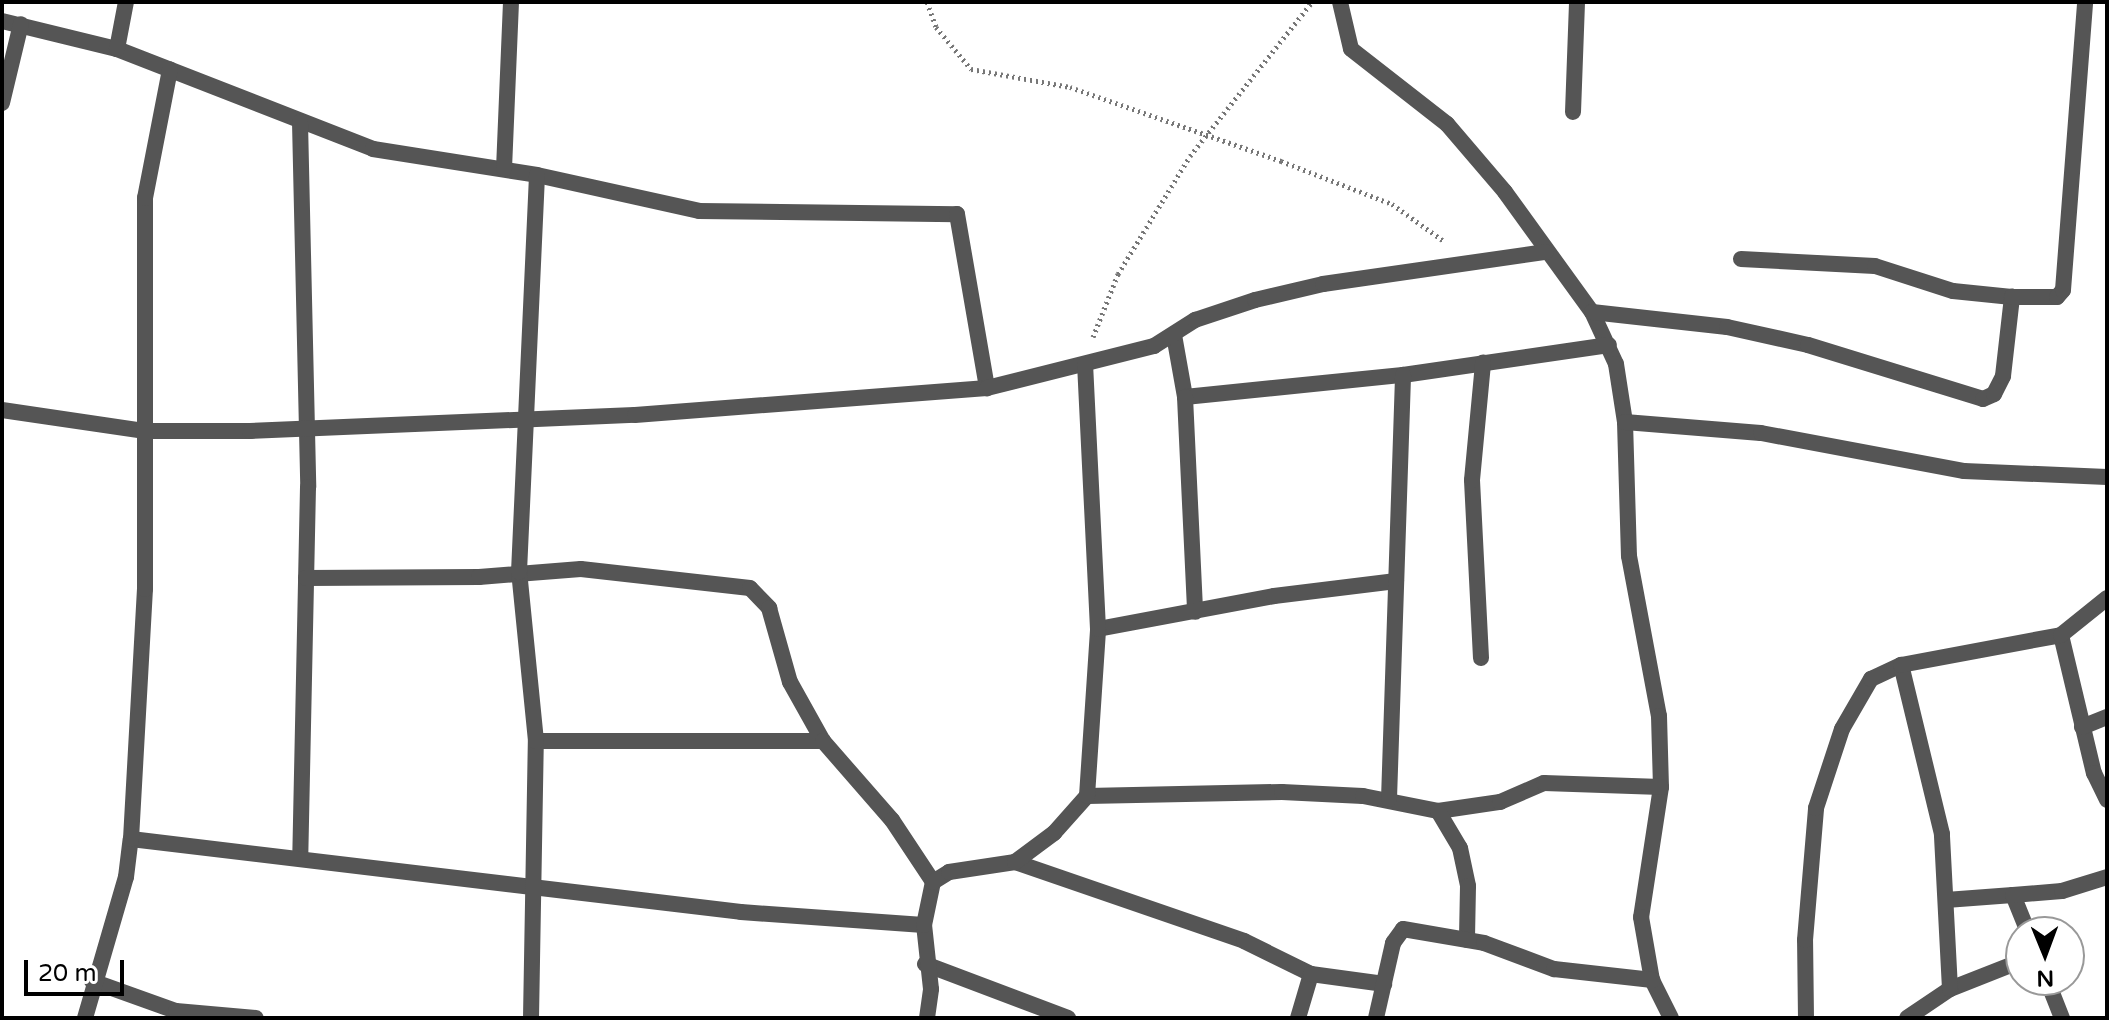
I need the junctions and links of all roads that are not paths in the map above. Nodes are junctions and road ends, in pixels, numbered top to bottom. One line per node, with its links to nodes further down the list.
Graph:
1 (126, 2): 8 (street)
2 (511, 2): 13 (street)
3 (1340, 2): 15 (street)
4 (1577, 2): 11 (street)
5 (2085, 2): 17 (street)
6 (2, 21): 7 (street)
7 (21, 24): 8 (street); 10 (street)
8 (117, 49): 9 (street)
9 (170, 69): 12 (street); 30 (street)
10 (2, 103)
11 (1573, 112)
12 (300, 122): 13 (street); 29 (street)
13 (504, 169): 14 (street)
14 (537, 175): 24 (street); 27 (street)
15 (1546, 252): 18 (street); 19 (street)
16 (1741, 259): 17 (street)
17 (2012, 297): 18 (street)
18 (1592, 312): 20 (street)
19 (1174, 335): 22 (street); 25 (street)
20 (1609, 345): 21 (street); 28 (street)
21 (1483, 363): 23 (street); 39 (street)
22 (1085, 365): 24 (street); 37 (street)
23 (1403, 375): 25 (street); 34 (street)
24 (987, 388): 27 (street)
25 (1185, 397): 36 (street)
26 (2, 410): 30 (street)
27 (523, 422): 29 (street); 32 (street)
28 (1625, 422): 31 (street); 45 (street)
29 (308, 429): 30 (street); 33 (street)
30 (145, 431): 50 (street)
31 (2107, 477)
32 (519, 572): 33 (street); 43 (street); 44 (street)
33 (306, 578): 51 (street)
34 (1396, 581): 36 (street); 47 (street)
35 (2107, 598): 38 (street)
36 (1195, 612): 37 (street)
37 (1098, 629): 46 (street)
38 (2061, 635): 40 (street); 42 (street)
39 (1481, 658)
40 (1901, 665): 57 (street); 77 (street)
41 (2107, 717): 42 (street)
42 (2082, 727): 48 (street)
43 (536, 741): 44 (street); 55 (street)
44 (823, 741): 54 (street)
45 (1661, 787): 49 (street); 64 (street)
46 (1087, 796): 47 (street); 52 (street)
47 (1389, 799): 49 (street)
48 (2107, 800)
49 (1438, 811): 60 (street)
50 (131, 839): 51 (street); 65 (street)
51 (300, 856): 55 (street)
52 (1015, 862): 54 (street); 63 (street)
53 (2107, 877): 56 (street)
54 (933, 882): 59 (street)
55 (533, 886): 59 (street); 71 (street)
56 (2013, 895): 57 (street); 58 (street)
57 (1946, 900): 67 (street)
58 (2022, 916)
59 (924, 925): 61 (street)
60 (1467, 940): 64 (street); 66 (street)
61 (925, 964): 72 (street); 73 (street)
62 (2005, 967): 67 (street)
63 (1311, 974): 66 (street); 74 (street)
64 (1652, 980): 76 (street)
65 (92, 981): 69 (street); 70 (street)
66 (1384, 984): 75 (street)
67 (1950, 989): 78 (street)
68 (2053, 996): 79 (street)
69 (85, 1018)
70 (256, 1018)
71 (531, 1018)
72 (927, 1018)
73 (1068, 1018)
74 (1298, 1018)
75 (1376, 1018)
76 (1671, 1018)
77 (1806, 1018)
78 (1907, 1018)
79 (2062, 1018)

